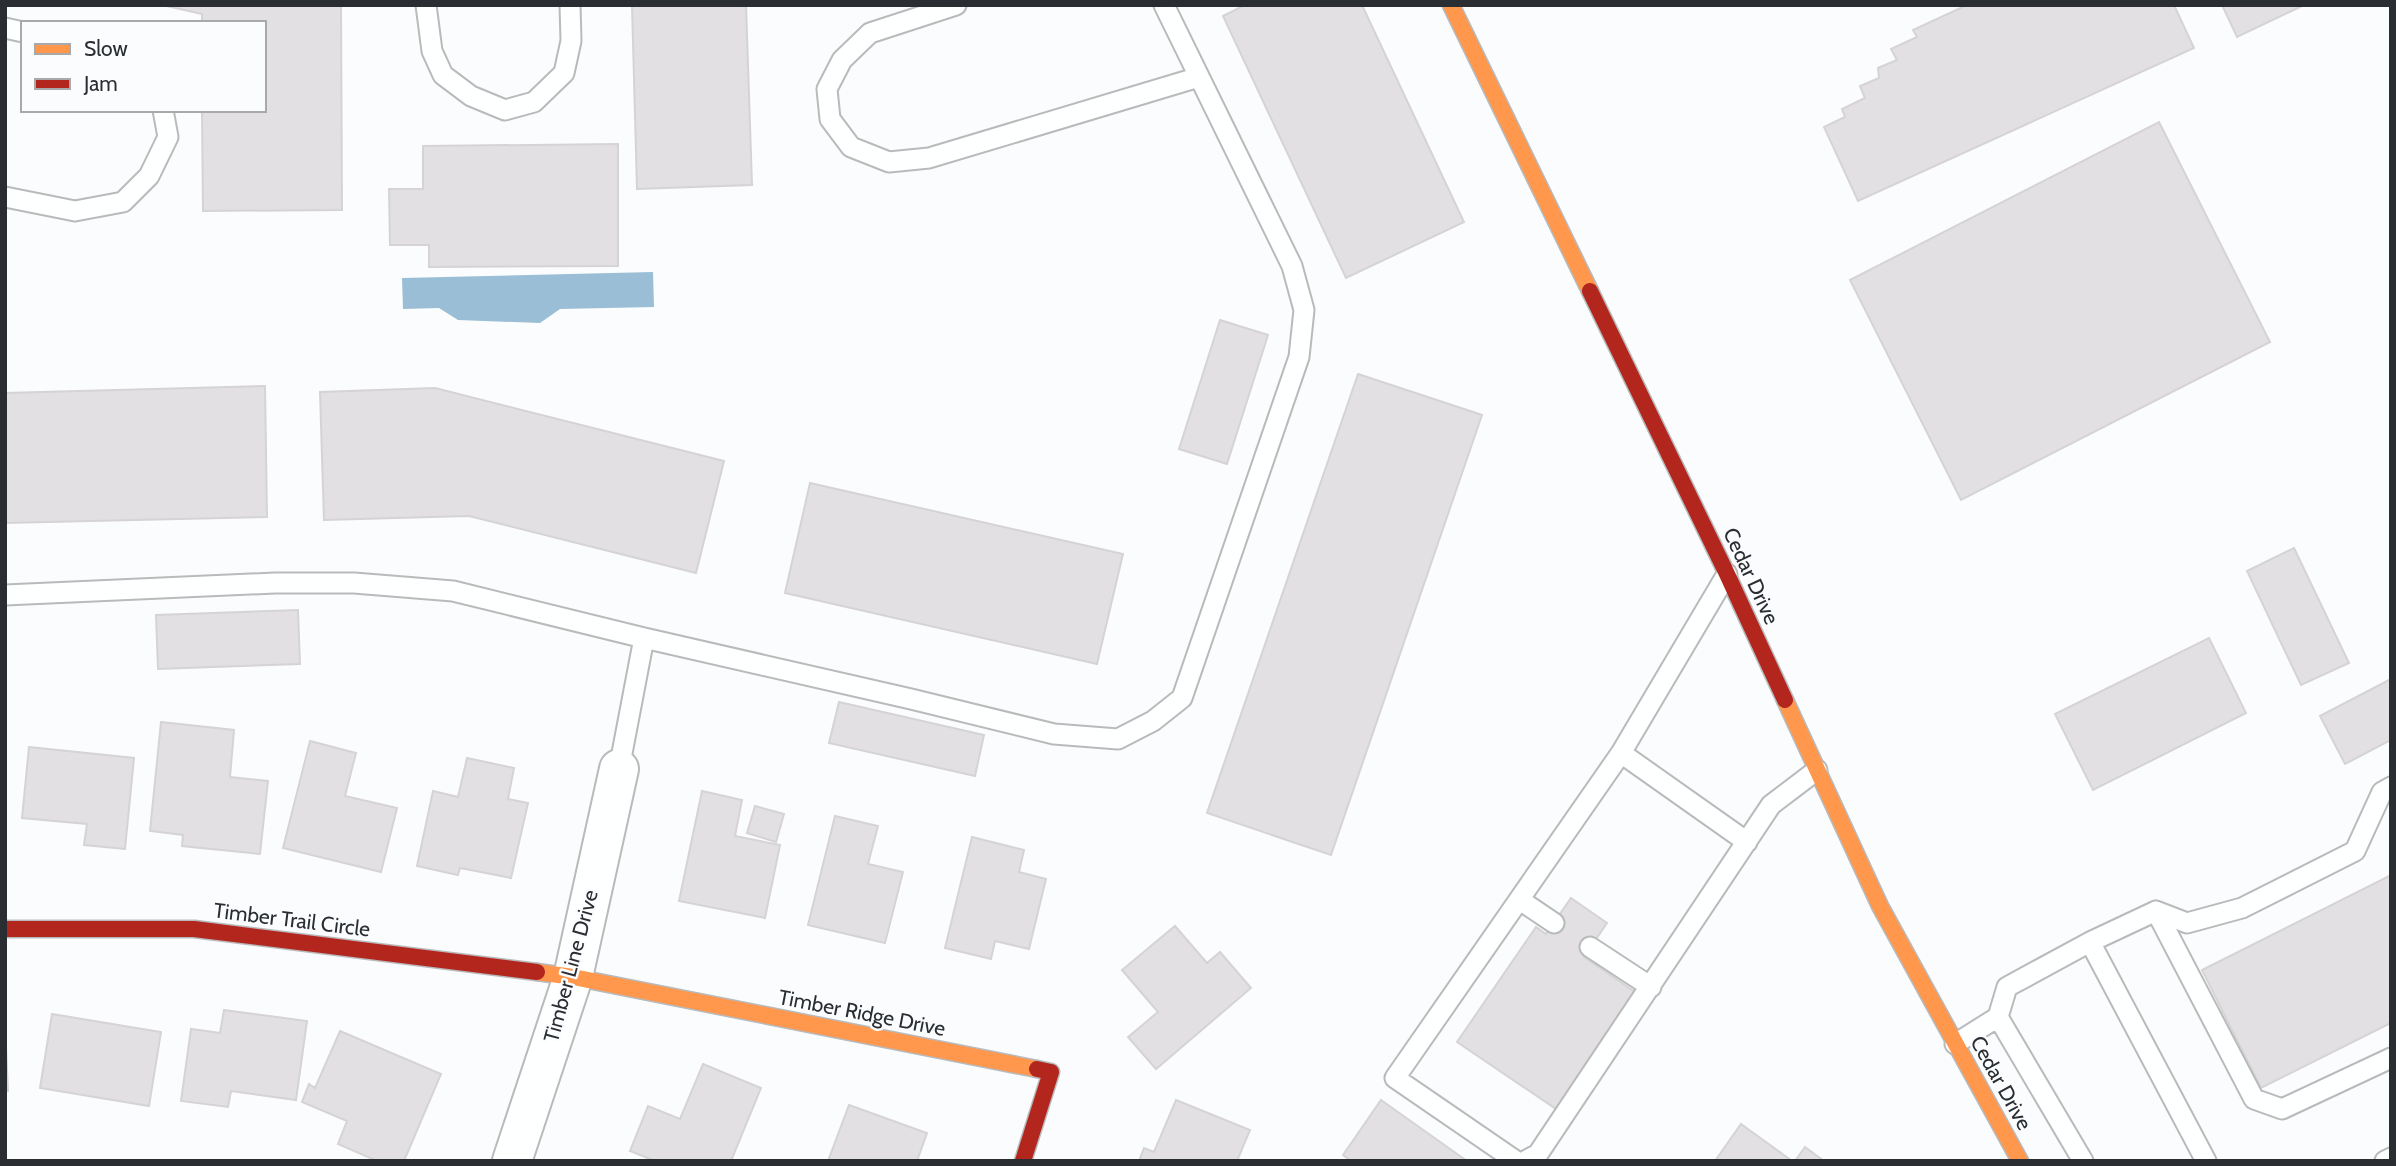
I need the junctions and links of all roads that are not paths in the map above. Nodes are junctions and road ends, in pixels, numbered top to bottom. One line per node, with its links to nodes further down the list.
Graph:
1 (426, 5): 2 (lane)
2 (570, 5)
3 (957, 5): 6 (lane)
4 (1164, 5): 6 (lane)
5 (1451, 5): 9 (street, Cedar Drive)
6 (1199, 77): 11 (lane)
7 (163, 112): 8 (lane)
8 (5, 197)
9 (1727, 574): 12 (lane); 14 (street, Cedar Drive)
10 (5, 595): 11 (lane)
11 (644, 638): 13 (lane)
12 (1621, 753): 16 (lane); 17 (lane)
13 (619, 769): 23 (street, Timber Line Drive)
14 (1817, 770): 16 (lane); 26 (street, Cedar Drive)
15 (2391, 788): 18 (lane)
16 (1747, 842): 24 (lane)
17 (1520, 900): 19 (lane); 31 (lane)
18 (2156, 911): 21 (lane); 27 (lane)
19 (1554, 923)
20 (5, 929): 23 (street, Timber Trail Circle)
21 (2090, 942): 25 (lane); 35 (lane)
22 (1590, 947): 24 (lane)
23 (573, 977): 29 (street, Timber Line Drive); 30 (street, Timber Ridge Drive)
24 (1651, 988): 32 (lane)
25 (1998, 1017): 26 (lane); 34 (lane)
26 (1955, 1044): 33 (street, Cedar Drive)
27 (2391, 1058)
28 (2391, 1158): 36 (lane)
29 (512, 1161)
30 (1023, 1161)
31 (1516, 1161)
32 (1525, 1161)
33 (2020, 1161)
34 (2083, 1161)
35 (2206, 1161)
36 (2385, 1161)

